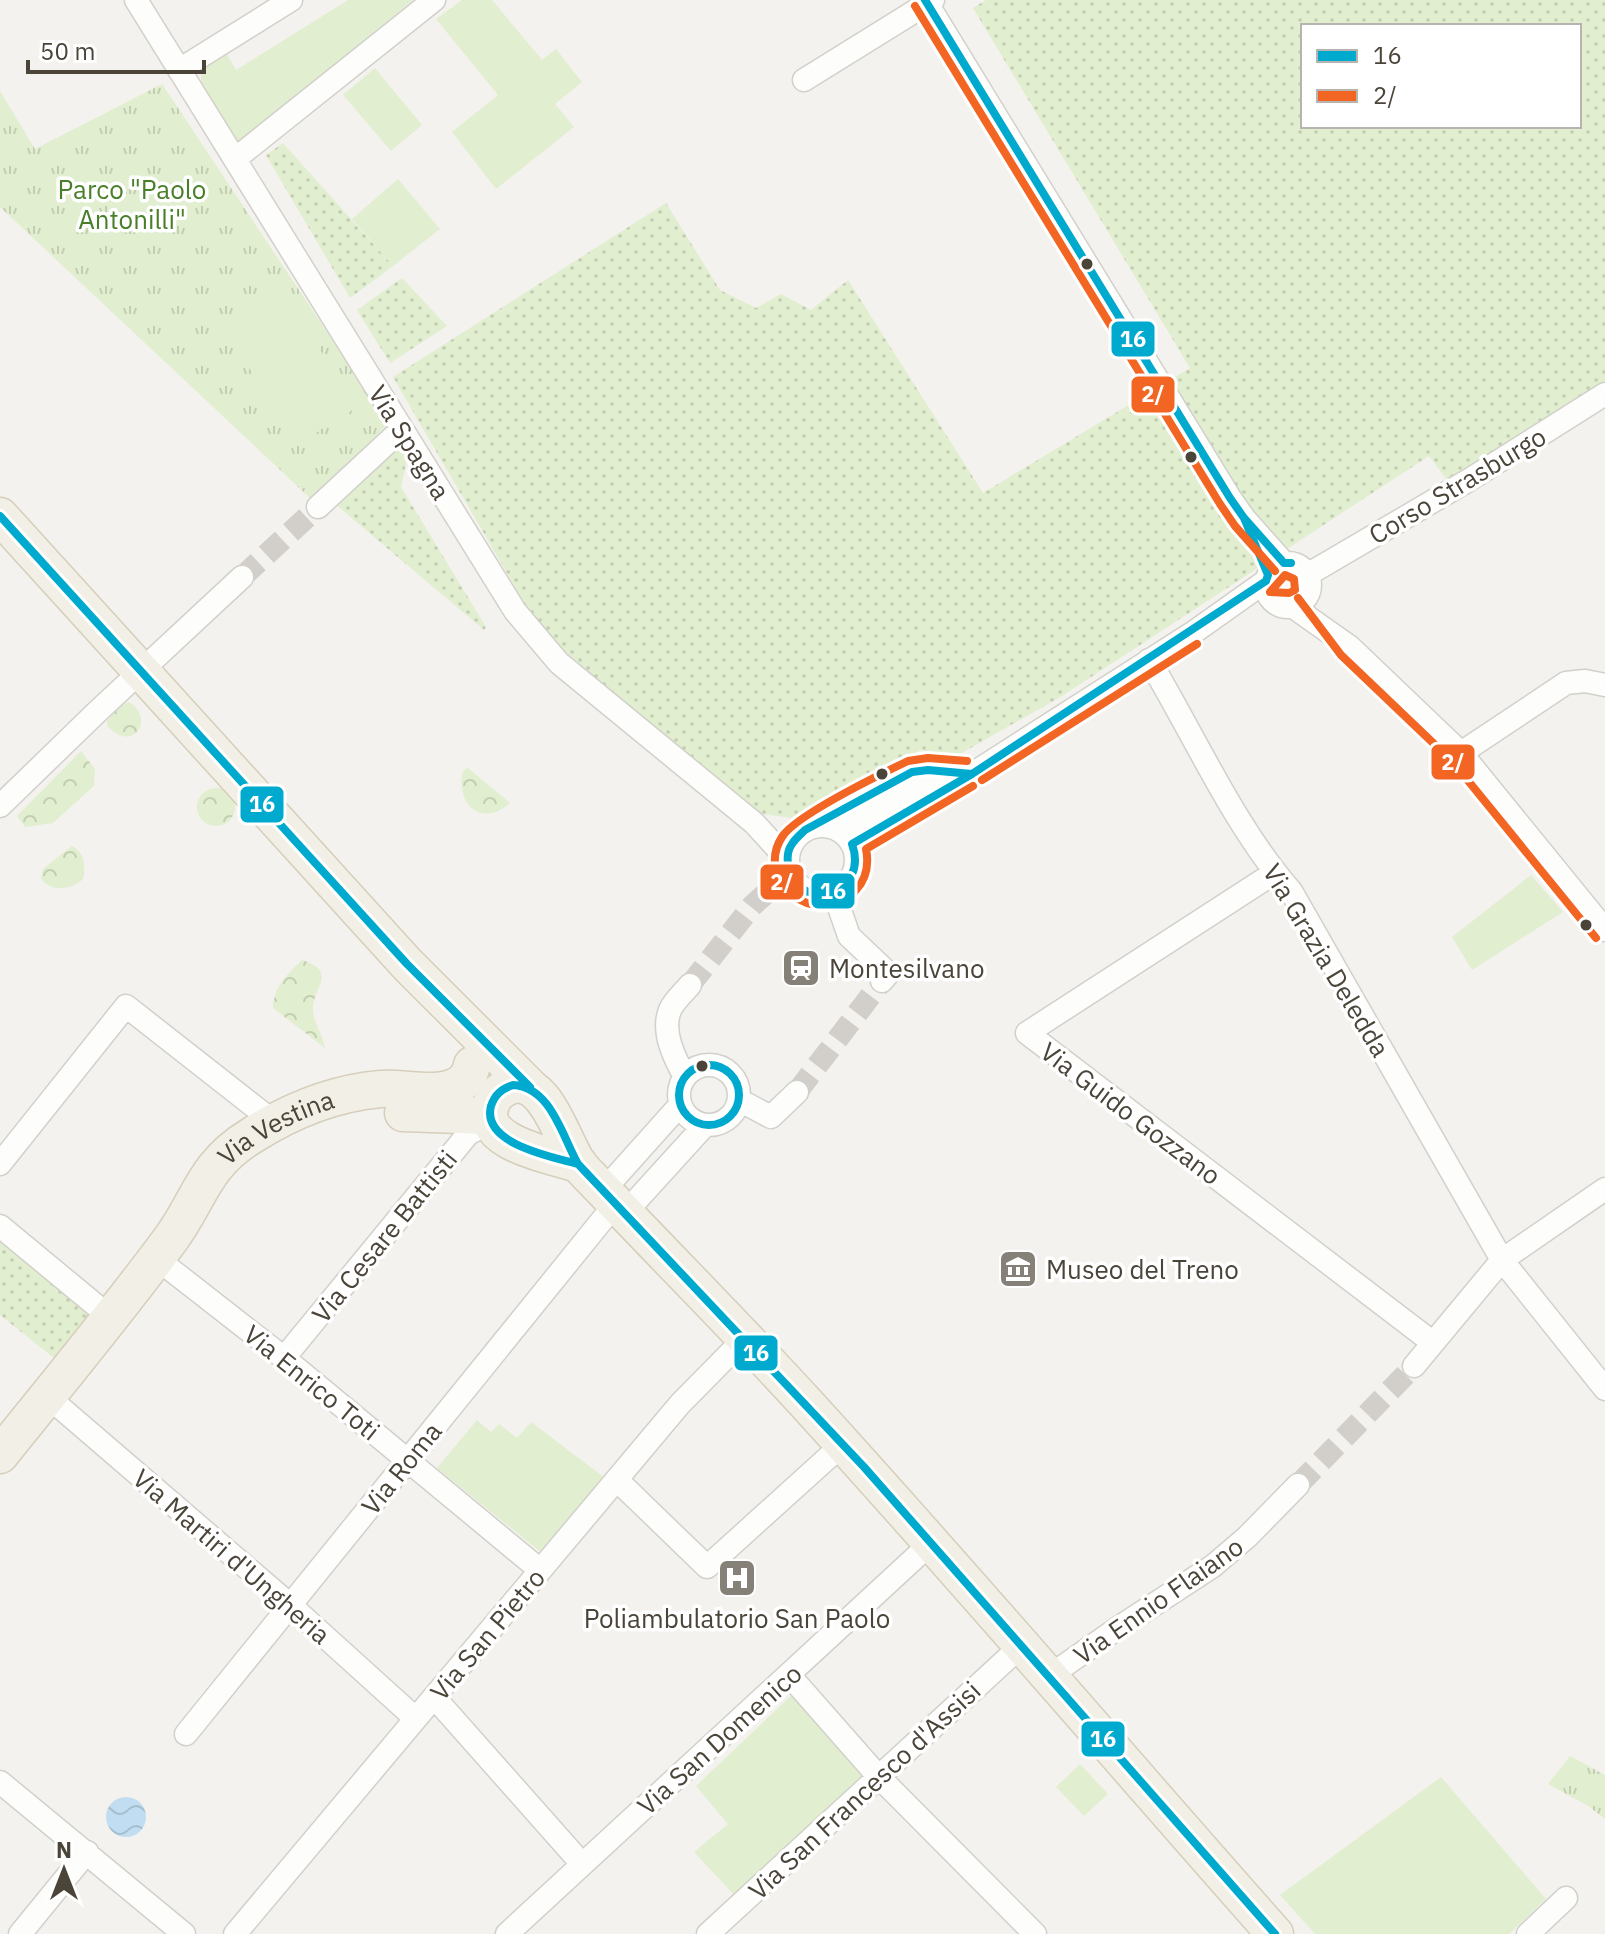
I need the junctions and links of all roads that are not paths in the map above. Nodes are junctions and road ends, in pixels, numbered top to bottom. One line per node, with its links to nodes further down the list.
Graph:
1 (136, 0): 5 (street, Via Spagna)
2 (291, 0): 5 (street)
3 (434, 0): 7 (street)
4 (928, 1): 6 (street); 12 (street)
5 (179, 70): 7 (street, Via Spagna)
6 (804, 80)
7 (235, 159): 9 (street, Via Spagna)
8 (1605, 394): 14 (street, Corso Strasburgo)
9 (402, 429): 10 (street); 22 (street, Via Spagna)
10 (318, 507)
11 (0, 516): 17 (main road)
12 (1273, 573): 14 (street); 14 (street); 15 (street, Corso Strasburgo)
13 (242, 577): 17 (street)
14 (1296, 594): 15 (street, Corso Strasburgo); 19 (street)
15 (1194, 632): 16 (street, Corso Strasburgo)
16 (1149, 660): 21 (street, Corso Strasburgo); 23 (street, Via Grazia Deledda)
17 (141, 672): 20 (street); 29 (main road)
18 (1605, 685): 19 (street)
19 (1461, 753): 26 (street)
20 (0, 806)
21 (846, 837): 22 (street); 25 (street)
22 (790, 857): 24 (street); 25 (street)
23 (1274, 873): 46 (street, Via Grazia Deledda); 49 (street, Via Guido Gozzano)
24 (770, 890)
25 (834, 893): 27 (street)
26 (1605, 930)
27 (882, 981)
28 (690, 985): 31 (street)
29 (459, 1015): 30 (main road); 34 (main road)
30 (472, 1065): 32 (main road, Via Vestina); 37 (main road)
31 (685, 1077): 35 (street); 36 (street)
32 (422, 1090): 37 (main road, Via Vestina); 38 (main road, Via Vestina)
33 (797, 1092): 35 (street)
34 (539, 1097): 37 (main road); 37 (main road); 41 (main road)
35 (739, 1100): 39 (street)
36 (680, 1105): 39 (street); 43 (street)
37 (497, 1116): 41 (main road); 45 (main road, Via Vestina); 50 (street, Via Cesare Battisti)
38 (277, 1119): 40 (street); 45 (main road, Via Vestina)
39 (705, 1125): 43 (street)
40 (0, 1164)
41 (579, 1164): 43 (main road)
42 (1605, 1189): 46 (street)
43 (615, 1202): 48 (main road); 56 (street, Via Roma)
44 (0, 1226): 47 (street)
45 (165, 1247): 47 (main road, Via Vestina); 50 (street, Via Enrico Toti)
46 (1502, 1260): 49 (street); 52 (street, Via Grazia Deledda)
47 (110, 1317): 53 (main road, Via Vestina)
48 (745, 1338): 54 (main road); 57 (street, Via San Pietro)
49 (1432, 1342): 51 (street)
50 (284, 1358): 56 (street, Via Enrico Toti)
51 (1414, 1366)
52 (1605, 1389)
53 (47, 1396): 55 (main road, Via Vestina); 61 (street, Via Martiri d'Ungheria)
54 (843, 1444): 57 (street); 59 (main road)
55 (0, 1455)
56 (408, 1459): 60 (street, Via Enrico Toti); 61 (street, Via Roma)
57 (617, 1480): 60 (street, Via San Pietro)
58 (1298, 1485): 64 (street, Via Ennio Flaiano)
59 (930, 1544): 62 (main road); 63 (street, Via San Domenico)
60 (540, 1570): 65 (street, Via San Pietro)
61 (289, 1604): 66 (street, Via Martiri d'Ungheria); 67 (street, Via Roma)
62 (1021, 1646): 64 (main road); 68 (street, Via San Francesco d'Assisi)
63 (790, 1676): 68 (street); 71 (street, Via San Domenico)
64 (1048, 1677): 79 (main road)
65 (434, 1697): 66 (street, Via San Pietro); 71 (street)
66 (415, 1718): 76 (street, Via San Pietro)
67 (186, 1734)
68 (878, 1776): 73 (street); 78 (street, Via San Francesco d'Assisi)
69 (0, 1782): 70 (street)
70 (87, 1852): 74 (street); 75 (street)
71 (582, 1864): 77 (street, Via San Domenico)
72 (1566, 1898): 80 (street)
73 (1027, 1931)
74 (20, 1934)
75 (184, 1934)
76 (235, 1934)
77 (507, 1934)
78 (708, 1934)
79 (1275, 1934)
80 (1528, 1934)

